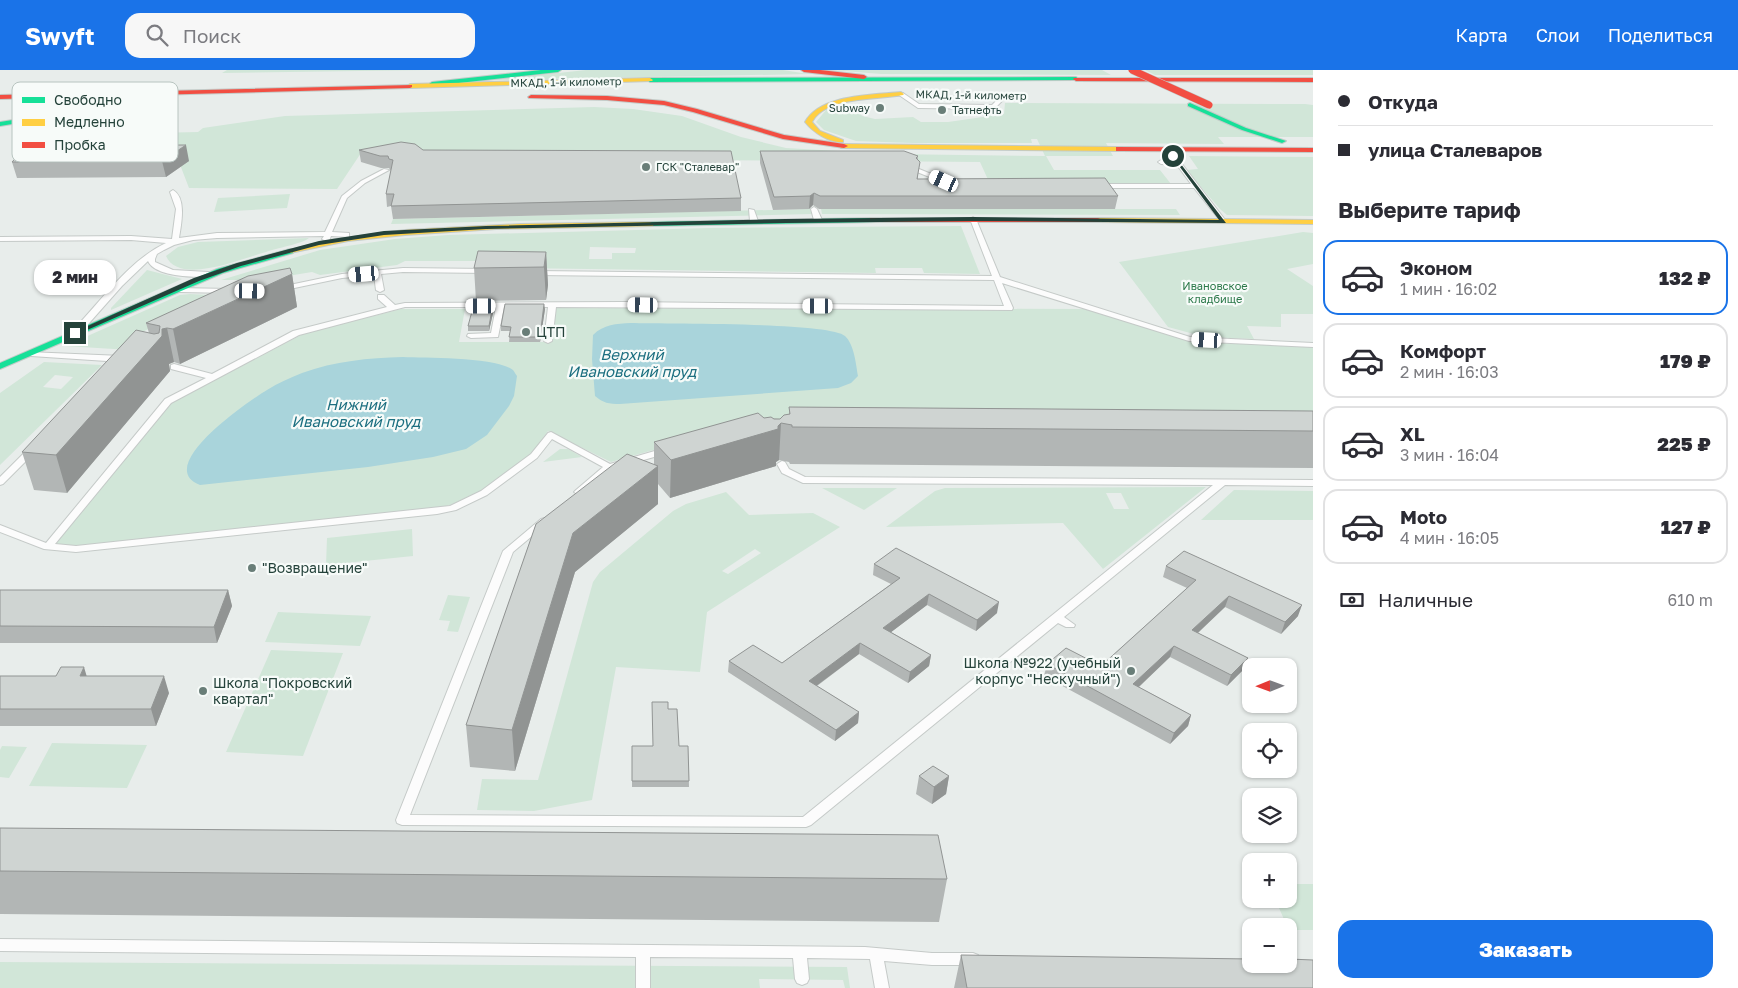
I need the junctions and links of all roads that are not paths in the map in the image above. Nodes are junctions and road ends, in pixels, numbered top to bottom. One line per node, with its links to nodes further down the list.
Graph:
1 (558, 70): 7 (main road)
2 (804, 70): 5 (main road)
3 (1114, 70): 19 (main road)
4 (1132, 70): 20 (main road, bridge)
5 (880, 78): 6 (main road, МКАД, 1-й километр); 7 (main road, МКАД, 1-й километр)
6 (1313, 80)
7 (406, 86): 8 (main road, МКАД, 1-й километр)
8 (178, 92)
9 (822, 94): 10 (main road, МКАД, 1-й километр)
10 (901, 94): 12 (main road, МКАД, 1-й километр); 14 (lane); 21 (main road)
11 (676, 95): 18 (main road, МКАД, 1-й километр)
12 (967, 95)
13 (986, 95): 14 (main road, МКАД, 1-й километр)
14 (1009, 95)
15 (1165, 96): 16 (main road)
16 (1214, 96)
17 (516, 98): 18 (main road, МКАД, 1-й километр)
18 (531, 98): 21 (main road)
19 (1210, 114): 22 (main road); 23 (main road)
20 (1313, 140)
21 (904, 148): 23 (main road)
22 (1313, 148): 23 (main road)
23 (1173, 152): 25 (lane)
24 (1161, 162): 25 (lane)
25 (1177, 163): 30 (lane)
26 (386, 170): 37 (lane)
27 (919, 171): 28 (lane)
28 (959, 185)
29 (1088, 186): 30 (lane)
30 (1195, 186): 35 (lane)
31 (173, 192): 39 (lane)
32 (814, 209): 34 (lane)
33 (973, 219): 34 (main road); 35 (main road); 45 (lane)
34 (818, 220): 37 (main road)
35 (1224, 222): 36 (main road)
36 (1313, 222)
37 (326, 238): 39 (lane); 44 (main road)
38 (0, 239): 39 (lane)
39 (175, 242): 40 (lane)
40 (154, 253): 44 (lane); 52 (lane)
41 (495, 272): 42 (lane)
42 (378, 273): 47 (lane); 51 (lane)
43 (530, 273): 45 (lane)
44 (212, 274): 46 (main road)
45 (996, 278): 50 (lane); 55 (lane)
46 (174, 289): 48 (lane); 52 (main road)
47 (276, 290)
48 (238, 291)
49 (500, 306): 50 (lane); 51 (lane); 53 (lane)
50 (552, 306): 54 (lane)
51 (393, 308): 60 (lane)
52 (75, 333): 56 (main road)
53 (471, 336)
54 (548, 341)
55 (1313, 345)
56 (28, 354): 57 (main road); 58 (lane)
57 (0, 366)
58 (116, 366)
59 (174, 367): 60 (lane)
60 (214, 377): 71 (lane)
61 (39, 443): 65 (lane)
62 (676, 448): 64 (lane)
63 (782, 464): 66 (lane)
64 (609, 466): 68 (lane); 71 (lane)
65 (0, 482)
66 (1223, 482): 67 (lane); 72 (lane)
67 (1313, 483)
68 (569, 500)
69 (554, 513): 72 (lane)
70 (0, 528): 71 (lane)
71 (48, 547)
72 (1056, 616): 73 (lane)
73 (1070, 625)
74 (0, 945): 75 (lane)
75 (643, 950): 76 (lane); 80 (lane)
76 (799, 952): 77 (lane); 79 (lane)
77 (876, 954): 78 (lane); 81 (lane)
78 (987, 959)
79 (802, 979)
80 (643, 988)
81 (882, 988)

